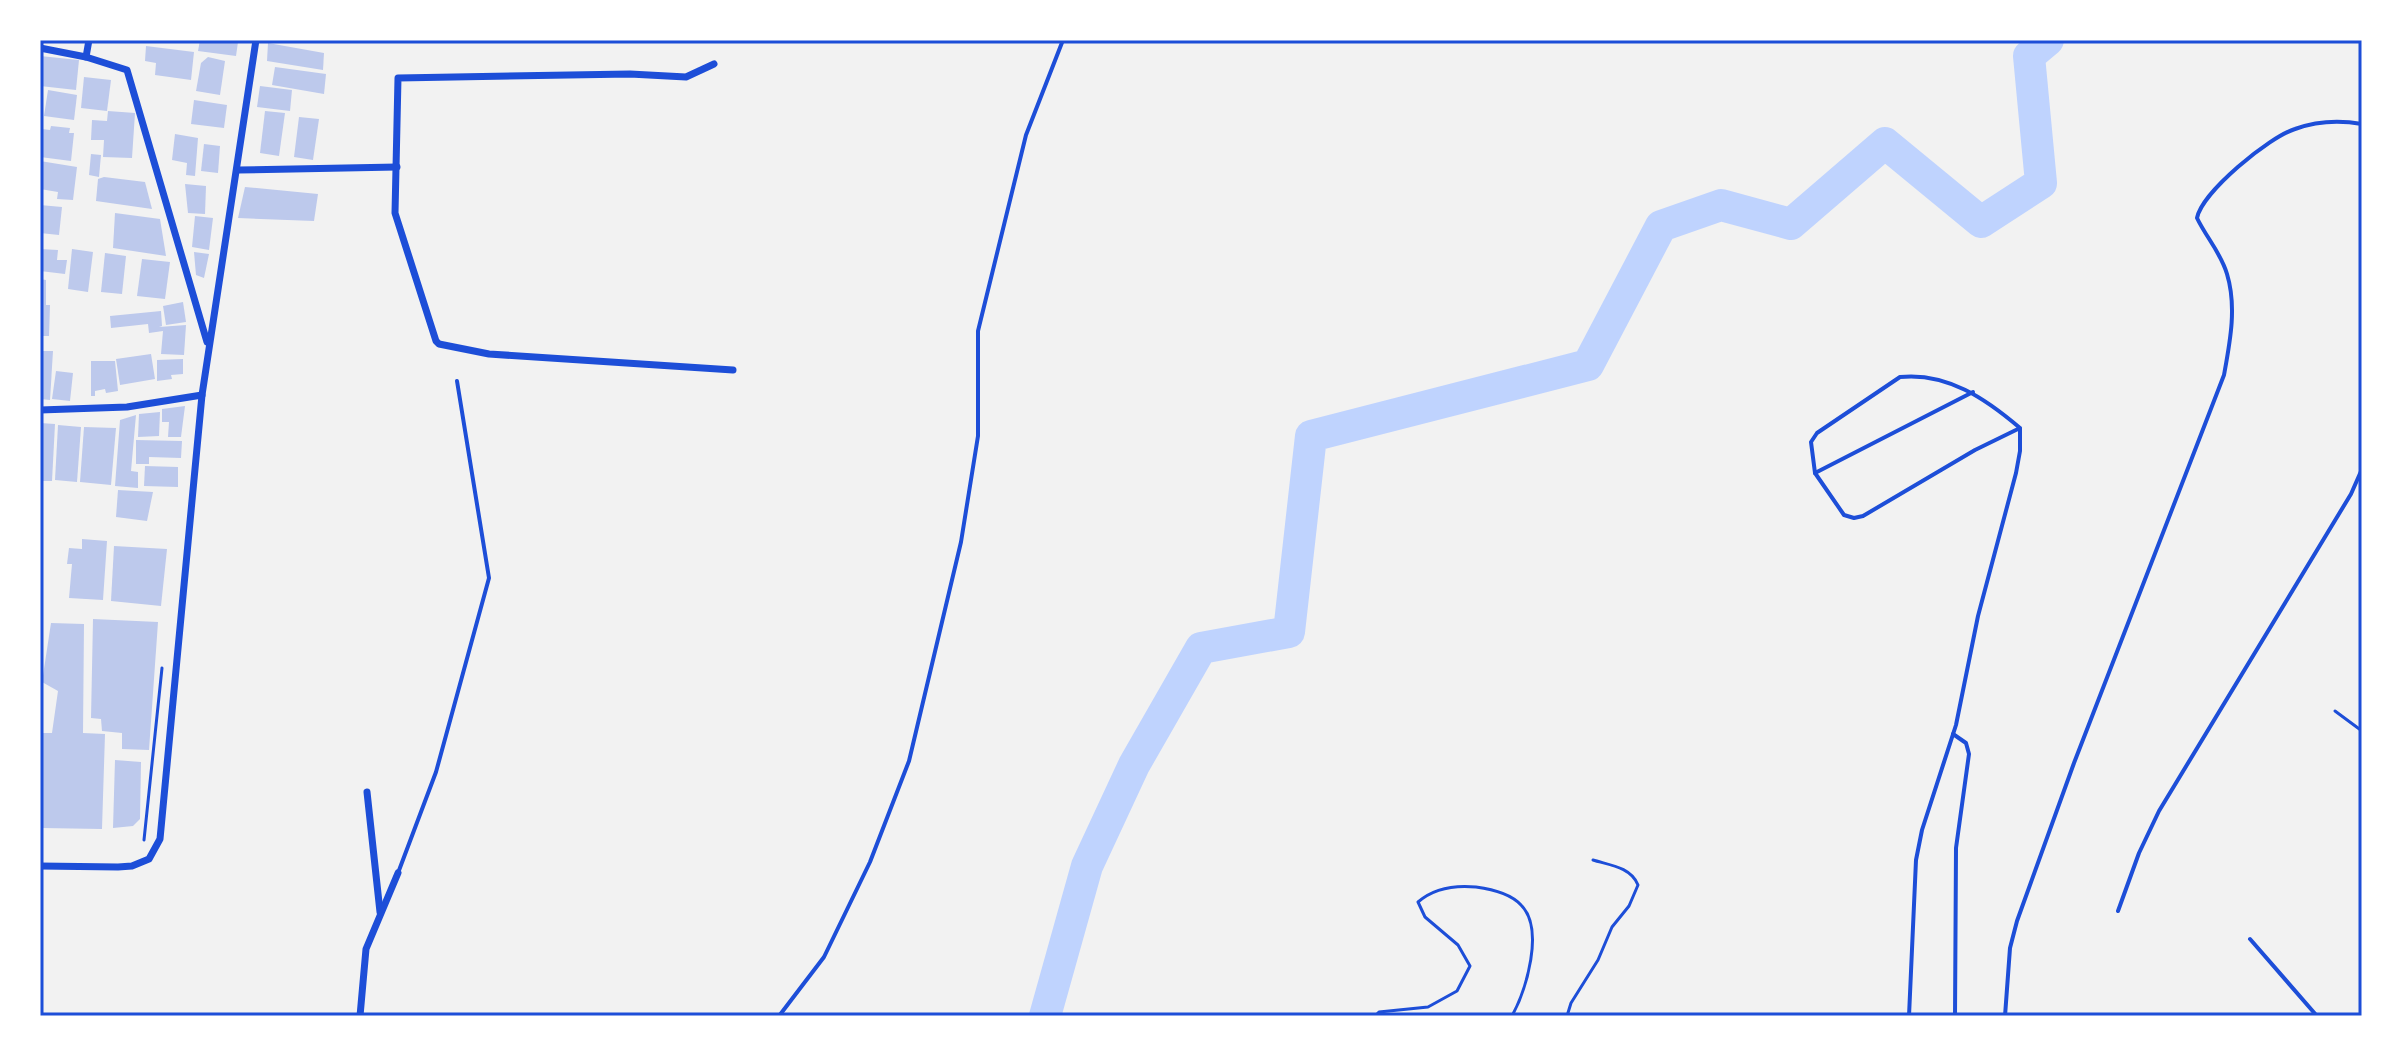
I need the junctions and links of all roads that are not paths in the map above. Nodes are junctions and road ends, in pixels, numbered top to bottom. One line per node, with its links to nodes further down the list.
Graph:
1 (89, 40): 5 (street)
2 (256, 40): 9 (street)
3 (1063, 40): 27 (lane)
4 (40, 48): 5 (street)
5 (86, 57): 10 (street)
6 (714, 64): 8 (street)
7 (2362, 124): 30 (lane)
8 (397, 167): 9 (street); 11 (street)
9 (238, 170): 10 (street)
10 (208, 345): 14 (street)
11 (733, 370)
12 (457, 381): 22 (lane)
13 (1973, 392): 16 (lane); 18 (lane); 18 (lane)
14 (202, 395): 15 (street); 21 (street)
15 (40, 410)
16 (2020, 428): 18 (lane); 19 (lane)
17 (2362, 469): 23 (lane)
18 (1815, 473)
19 (1953, 734): 28 (lane); 29 (lane)
20 (367, 792): 24 (street)
21 (40, 866)
22 (398, 873): 24 (street)
23 (2118, 911)
24 (380, 914): 26 (street)
25 (2250, 939): 31 (lane)
26 (360, 1016)
27 (779, 1016)
28 (1909, 1016)
29 (1955, 1016)
30 (2005, 1016)
31 (2317, 1016)

